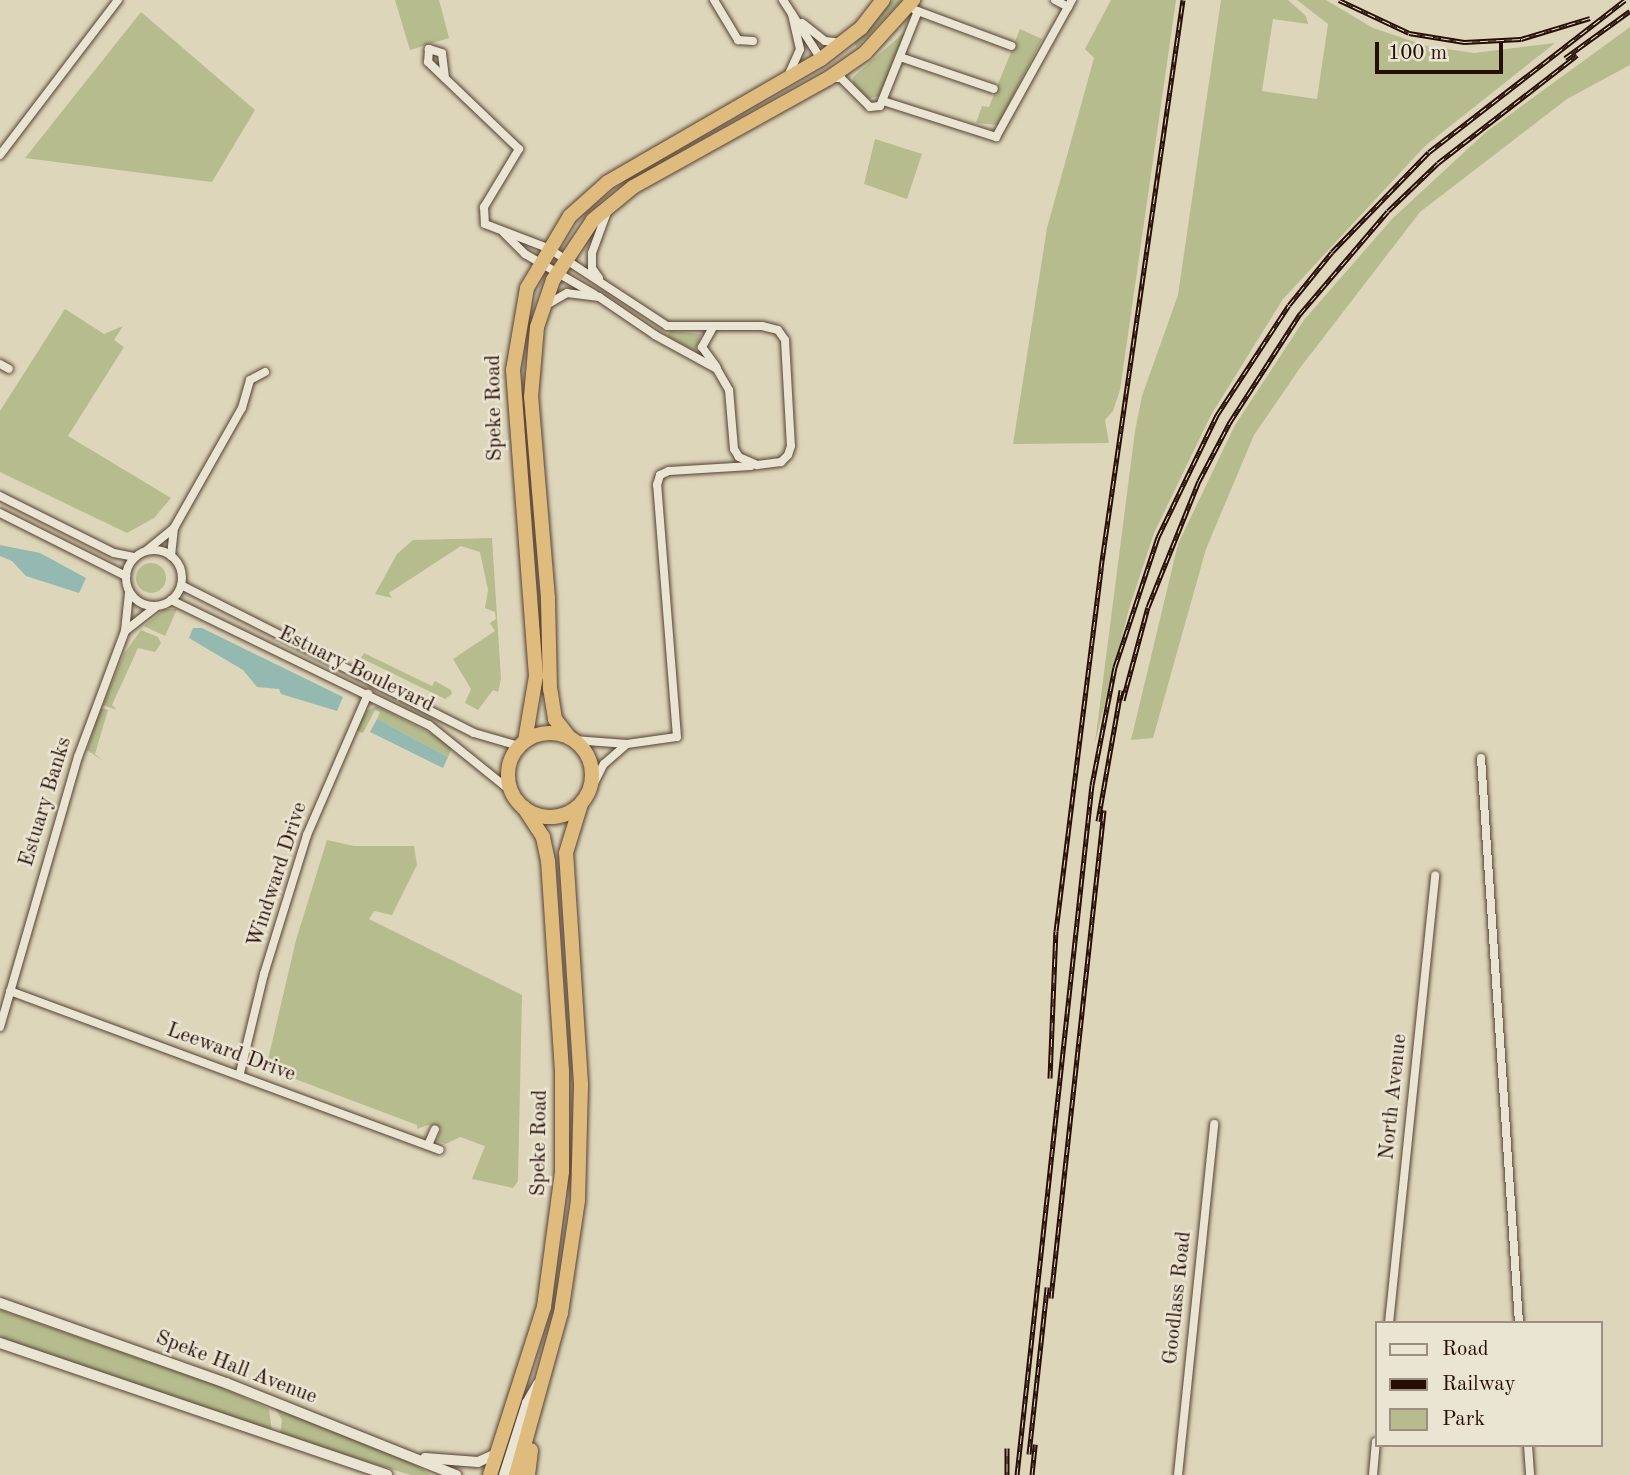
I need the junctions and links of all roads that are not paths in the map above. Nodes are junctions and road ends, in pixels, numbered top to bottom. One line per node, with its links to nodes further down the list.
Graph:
1 (118, 0): 19 (street)
2 (714, 0): 9 (street)
3 (783, 0): 8 (street)
4 (883, 0): 10 (highway, Speke Road)
5 (1055, 0): 6 (street)
6 (1070, 4): 18 (street)
7 (913, 6): 11 (street); 12 (street); 15 (highway, Speke Road)
8 (792, 14): 10 (street); 13 (street); 16 (street)
9 (753, 41)
10 (842, 43): 13 (highway, Speke Road)
11 (1012, 46)
12 (900, 57): 17 (street); 18 (street)
13 (821, 59): 15 (highway); 16 (highway, Speke Road)
14 (446, 78): 21 (street)
15 (829, 78): 18 (street); 20 (highway, Speke Road)
16 (785, 80): 22 (highway, Speke Road)
17 (994, 89)
18 (883, 101)
19 (0, 155)
20 (612, 205): 24 (highway, Speke Road); 28 (street)
21 (502, 231): 22 (street); 23 (street)
22 (548, 248): 24 (street); 25 (highway, Speke Road)
23 (525, 254): 25 (street); 27 (street)
24 (565, 258): 26 (highway, Speke Road); 28 (street)
25 (540, 263): 26 (street); 27 (highway, Speke Road)
26 (557, 272): 29 (street); 30 (highway, Speke Road)
27 (532, 278): 53 (highway, Speke Road)
28 (602, 284): 31 (street)
29 (599, 297): 30 (street); 34 (street)
30 (543, 308): 52 (highway, Speke Road)
31 (712, 329): 34 (street); 37 (street)
32 (0, 364): 33 (street)
33 (9, 369)
34 (717, 369): 36 (street)
35 (265, 372): 41 (street)
36 (734, 449): 37 (street); 38 (street)
37 (757, 465): 38 (street)
38 (727, 468): 54 (street)
39 (0, 496): 44 (street)
40 (0, 513): 45 (street)
41 (174, 528): 42 (street); 43 (street)
42 (147, 550): 43 (street); 44 (street)
43 (172, 556): 46 (street)
44 (134, 557): 45 (street)
45 (126, 576): 47 (street)
46 (181, 585): 48 (street); 53 (street, Estuary Boulevard)
47 (129, 592): 49 (street); 50 (street, Estuary Banks)
48 (171, 600): 49 (street); 51 (street, Estuary Boulevard)
49 (157, 606): 50 (street)
50 (125, 631): 61 (street, Estuary Banks)
51 (368, 694): 57 (street, Estuary Boulevard); 63 (street, Windward Drive)
52 (571, 738): 53 (highway); 54 (street); 56 (highway)
53 (522, 744): 57 (highway)
54 (626, 744): 56 (street)
55 (1481, 758): 72 (street)
56 (590, 791): 58 (highway)
57 (512, 792): 59 (highway)
58 (581, 804): 59 (highway); 65 (highway, Speke Road)
59 (524, 808): 64 (highway, Speke Road)
60 (1435, 875): 71 (street, North Avenue)
61 (10, 991): 62 (street, Estuary Banks); 63 (street, Leeward Drive)
62 (0, 1027)
63 (240, 1073): 68 (street, Leeward Drive)
64 (563, 1110): 65 (highway); 77 (highway, Speke Road)
65 (581, 1110): 74 (highway, Speke Road)
66 (1214, 1124): 85 (street, Goodlass Road)
67 (435, 1129): 68 (street)
68 (428, 1145): 69 (street, Leeward Drive)
69 (440, 1150)
70 (0, 1303): 78 (street, Speke Hall Avenue)
71 (1388, 1321)
72 (1519, 1321)
73 (0, 1343): 79 (street)
74 (546, 1373): 82 (street); 83 (highway, Speke Road); 84 (highway)
75 (1376, 1447): 86 (street)
76 (1528, 1447): 87 (street)
77 (498, 1452): 78 (street); 81 (highway, Speke Road)
78 (412, 1457): 80 (street, Speke Hall Avenue)
79 (387, 1475)
80 (456, 1475)
81 (490, 1475)
82 (504, 1475)
83 (516, 1475)
84 (528, 1475)
85 (1178, 1475)
86 (1373, 1475)
87 (1530, 1475)

